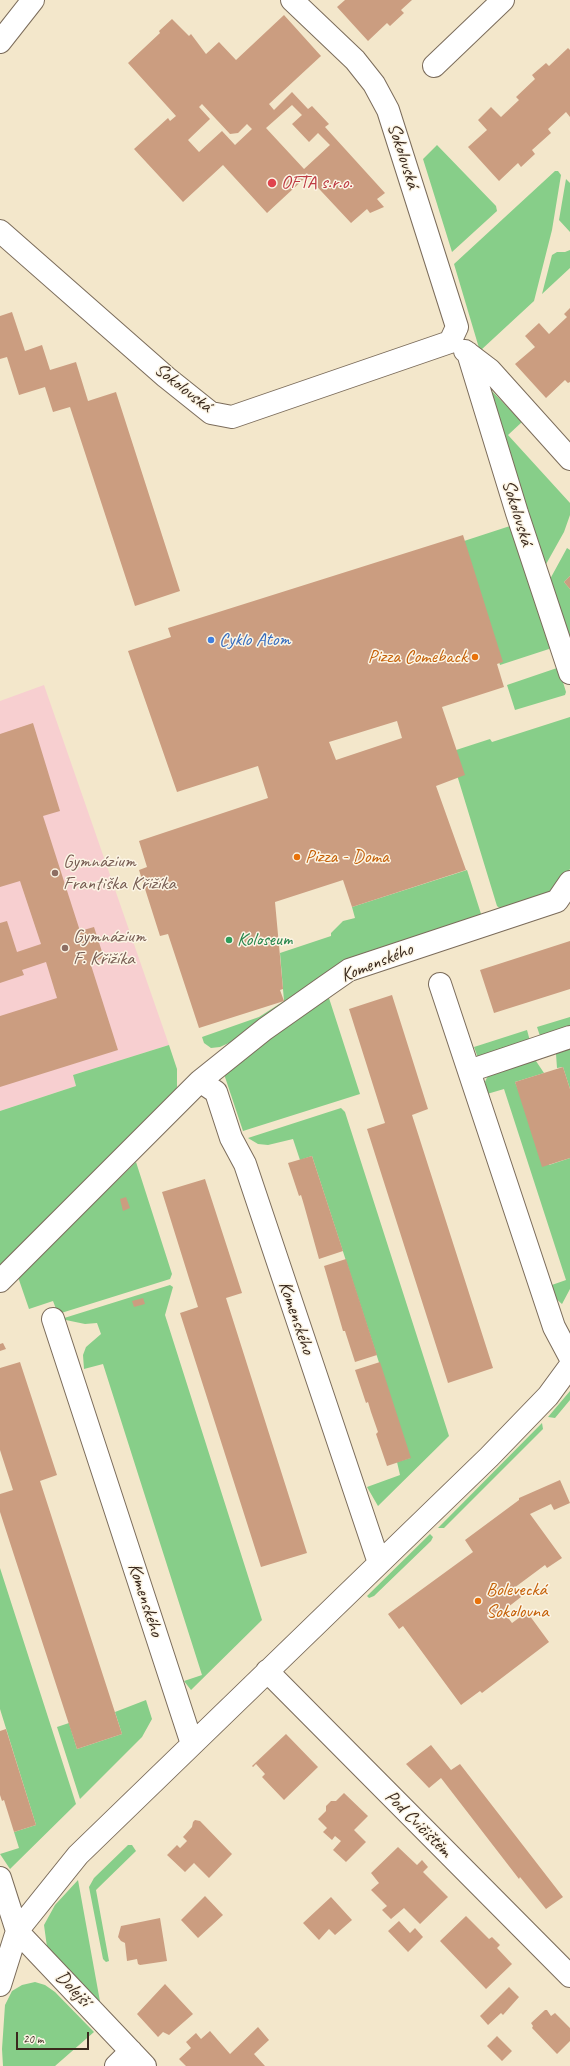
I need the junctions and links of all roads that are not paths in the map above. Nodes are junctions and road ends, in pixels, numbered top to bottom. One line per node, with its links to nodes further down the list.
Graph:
1 (34, 0): 4 (street)
2 (292, 0): 7 (street, Sokolovská)
3 (503, 0): 5 (street)
4 (0, 42)
5 (434, 66)
6 (0, 231): 7 (street, Sokolovská)
7 (459, 347): 8 (street); 9 (street, Sokolovská)
8 (570, 459)
9 (570, 673)
10 (570, 882): 14 (street, Komenského)
11 (440, 984): 13 (street)
12 (570, 1037): 13 (street)
13 (469, 1071): 17 (street)
14 (200, 1081): 15 (street, Komenského); 19 (street, Komenského)
15 (0, 1282)
16 (53, 1318): 21 (street, Komenského)
17 (570, 1357)
18 (570, 1366): 19 (street)
19 (379, 1563): 20 (street)
20 (267, 1671): 21 (street); 24 (street, Pod Cvičištěm)
21 (192, 1744): 23 (street)
22 (0, 1878): 23 (street)
23 (17, 1930): 25 (street); 26 (street, Dolejší)
24 (570, 1976)
25 (0, 1985)
26 (138, 2058): 27 (street)
27 (116, 2066)

